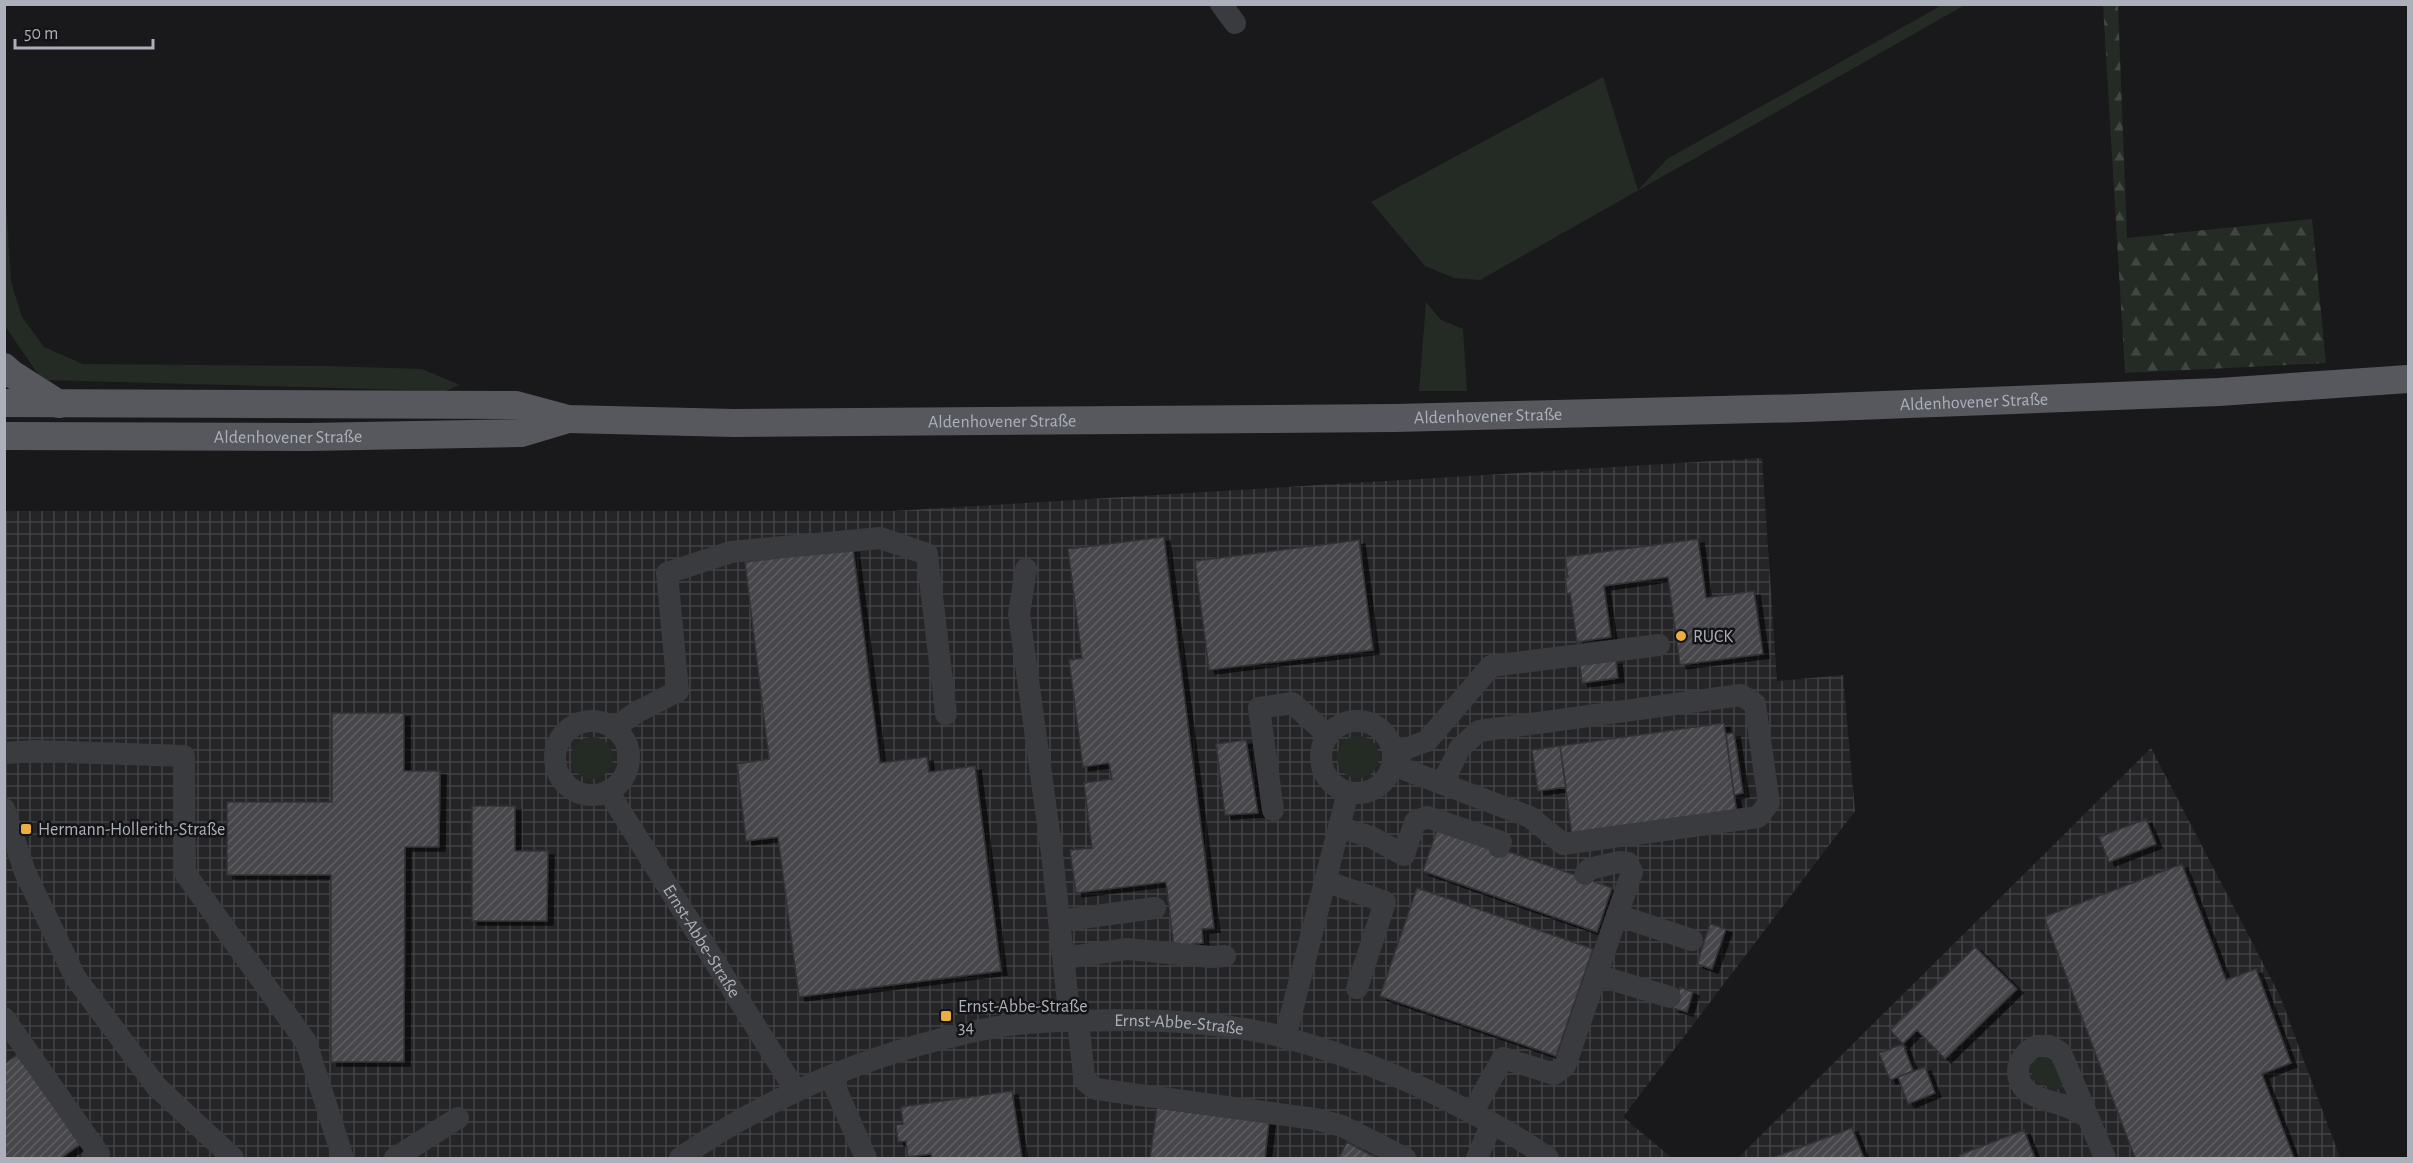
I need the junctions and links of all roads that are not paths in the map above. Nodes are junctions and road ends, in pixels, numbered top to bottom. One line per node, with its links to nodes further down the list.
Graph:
1 (1221, 4): 2 (street)
2 (1234, 23)
3 (4, 367): 6 (main road)
4 (2409, 379): 7 (main road, Aldenhovener Straße)
5 (4, 403): 6 (main road, Aldenhovener Straße)
6 (59, 404): 7 (main road, Aldenhovener Straße)
7 (568, 419): 8 (main road, Aldenhovener Straße)
8 (4, 436)
9 (1026, 569): 28 (street)
10 (1659, 645): 15 (street)
11 (946, 714): 12 (street)
12 (614, 728): 17 (street); 17 (street)
13 (1328, 735): 15 (street); 18 (street); 20 (street)
14 (4, 753): 47 (street)
15 (1394, 759): 16 (street); 18 (street)
16 (1443, 782): 16 (street)
17 (608, 791): 39 (street, Ernst-Abbe-Straße)
18 (1348, 792): 21 (street)
19 (4, 809): 46 (street)
20 (1273, 810)
21 (1339, 827): 22 (street); 25 (street)
22 (1499, 847)
23 (4, 855): 45 (street)
24 (1585, 874): 27 (street)
25 (1325, 881): 33 (street); 37 (street)
26 (1155, 908): 28 (street)
27 (1617, 915): 29 (street); 32 (street)
28 (1059, 921): 31 (street)
29 (1692, 940)
30 (1225, 956): 31 (street)
31 (1064, 958): 36 (street)
32 (1596, 975): 34 (street); 40 (street)
33 (1357, 988)
34 (1670, 997)
35 (4, 1018): 44 (street)
36 (1074, 1021): 37 (street, Ernst-Abbe-Straße); 38 (street, Ernst-Abbe-Straße); 51 (street)
37 (1285, 1038): 40 (street, Ernst-Abbe-Straße)
38 (830, 1076): 39 (street, Ernst-Abbe-Straße); 50 (street)
39 (796, 1090): 49 (street, Ernst-Abbe-Straße)
40 (1472, 1113): 43 (street, Ernst-Abbe-Straße)
41 (2088, 1117): 54 (street)
42 (458, 1118): 48 (street)
43 (1492, 1123): 52 (street); 53 (street, Ernst-Abbe-Straße)
44 (92, 1158)
45 (211, 1158)
46 (233, 1158)
47 (343, 1158)
48 (395, 1158)
49 (680, 1158)
50 (866, 1158)
51 (1405, 1158)
52 (1477, 1158)
53 (1548, 1158)
54 (2105, 1158)

